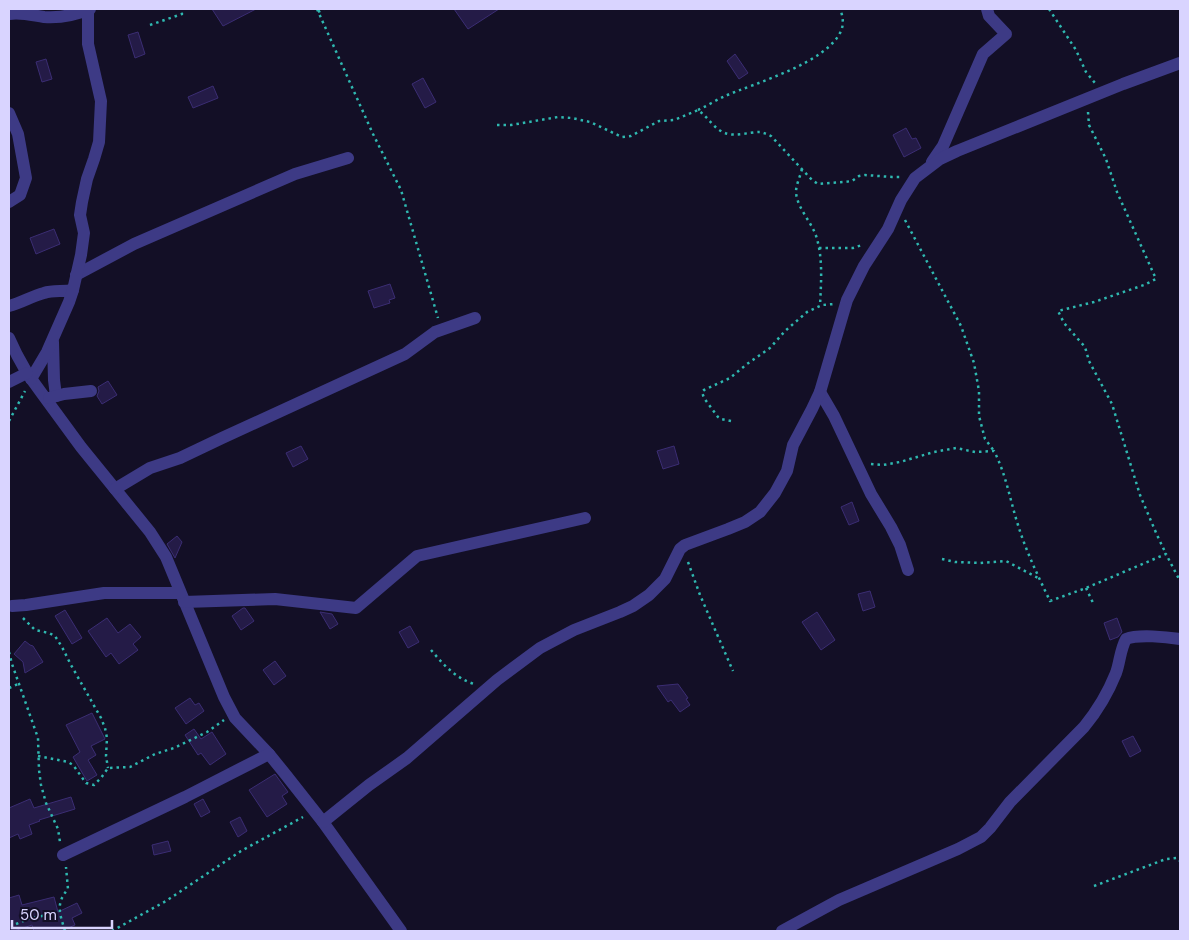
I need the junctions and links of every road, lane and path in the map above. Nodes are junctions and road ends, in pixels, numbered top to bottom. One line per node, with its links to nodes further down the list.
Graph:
1 (89, 9): 8 (street); 24 (street)
2 (181, 9): 9 (path)
3 (324, 9): 7 (path)
4 (840, 9): 13 (path)
5 (987, 9): 17 (street)
6 (1049, 9): 11 (path)
7 (318, 11): 30 (path)
8 (9, 14)
9 (150, 25)
10 (1180, 63): 11 (street)
11 (1102, 92): 12 (street)
12 (1086, 98): 17 (street); 45 (path)
13 (698, 110): 15 (path); 18 (path)
14 (9, 113): 20 (street)
15 (497, 125)
16 (348, 158): 24 (street)
17 (928, 168): 19 (street)
18 (802, 169): 19 (path); 23 (path)
19 (916, 176): 21 (street)
20 (9, 202)
21 (898, 207): 22 (street); 40 (path)
22 (884, 235): 23 (path); 28 (street)
23 (819, 248): 27 (path)
24 (76, 275): 25 (street)
25 (73, 290): 26 (street); 32 (street)
26 (9, 306)
27 (820, 306): 28 (path); 39 (path)
28 (845, 307): 36 (street)
29 (474, 318): 30 (street)
30 (435, 332): 42 (street)
31 (9, 338): 33 (street)
32 (53, 338): 33 (street); 37 (street)
33 (29, 376): 34 (street); 37 (street); 38 (path)
34 (9, 382)
35 (91, 391): 37 (street)
36 (820, 392): 41 (street); 44 (street)
37 (51, 398): 42 (street)
38 (9, 421)
39 (732, 421)
40 (994, 451): 41 (path); 48 (path)
41 (856, 465): 47 (street)
42 (115, 489): 51 (street)
43 (585, 518): 51 (street)
44 (682, 547): 57 (path); 59 (street)
45 (1166, 554): 49 (path); 50 (path)
46 (942, 558): 48 (path)
47 (908, 570)
48 (1040, 579): 50 (path)
49 (1180, 581)
50 (1086, 588): 52 (path)
51 (182, 598): 53 (street); 61 (street)
52 (1094, 605)
53 (12, 606): 64 (path)
54 (1180, 639): 75 (street)
55 (431, 650): 59 (path)
56 (9, 652): 58 (path)
57 (733, 672)
58 (18, 684): 60 (path); 63 (path)
59 (492, 684): 66 (street)
60 (9, 688)
61 (232, 712): 62 (street); 64 (path)
62 (269, 754): 65 (street); 67 (street)
63 (38, 756): 64 (path); 67 (path)
64 (108, 768)
65 (314, 812): 66 (street); 73 (path)
66 (323, 822): 74 (street)
67 (63, 855): 70 (path)
68 (1180, 861): 69 (path)
69 (1094, 886)
70 (58, 910): 71 (path); 72 (path)
71 (16, 924)
72 (65, 931)
73 (112, 931)
74 (401, 931)
75 (782, 931)

